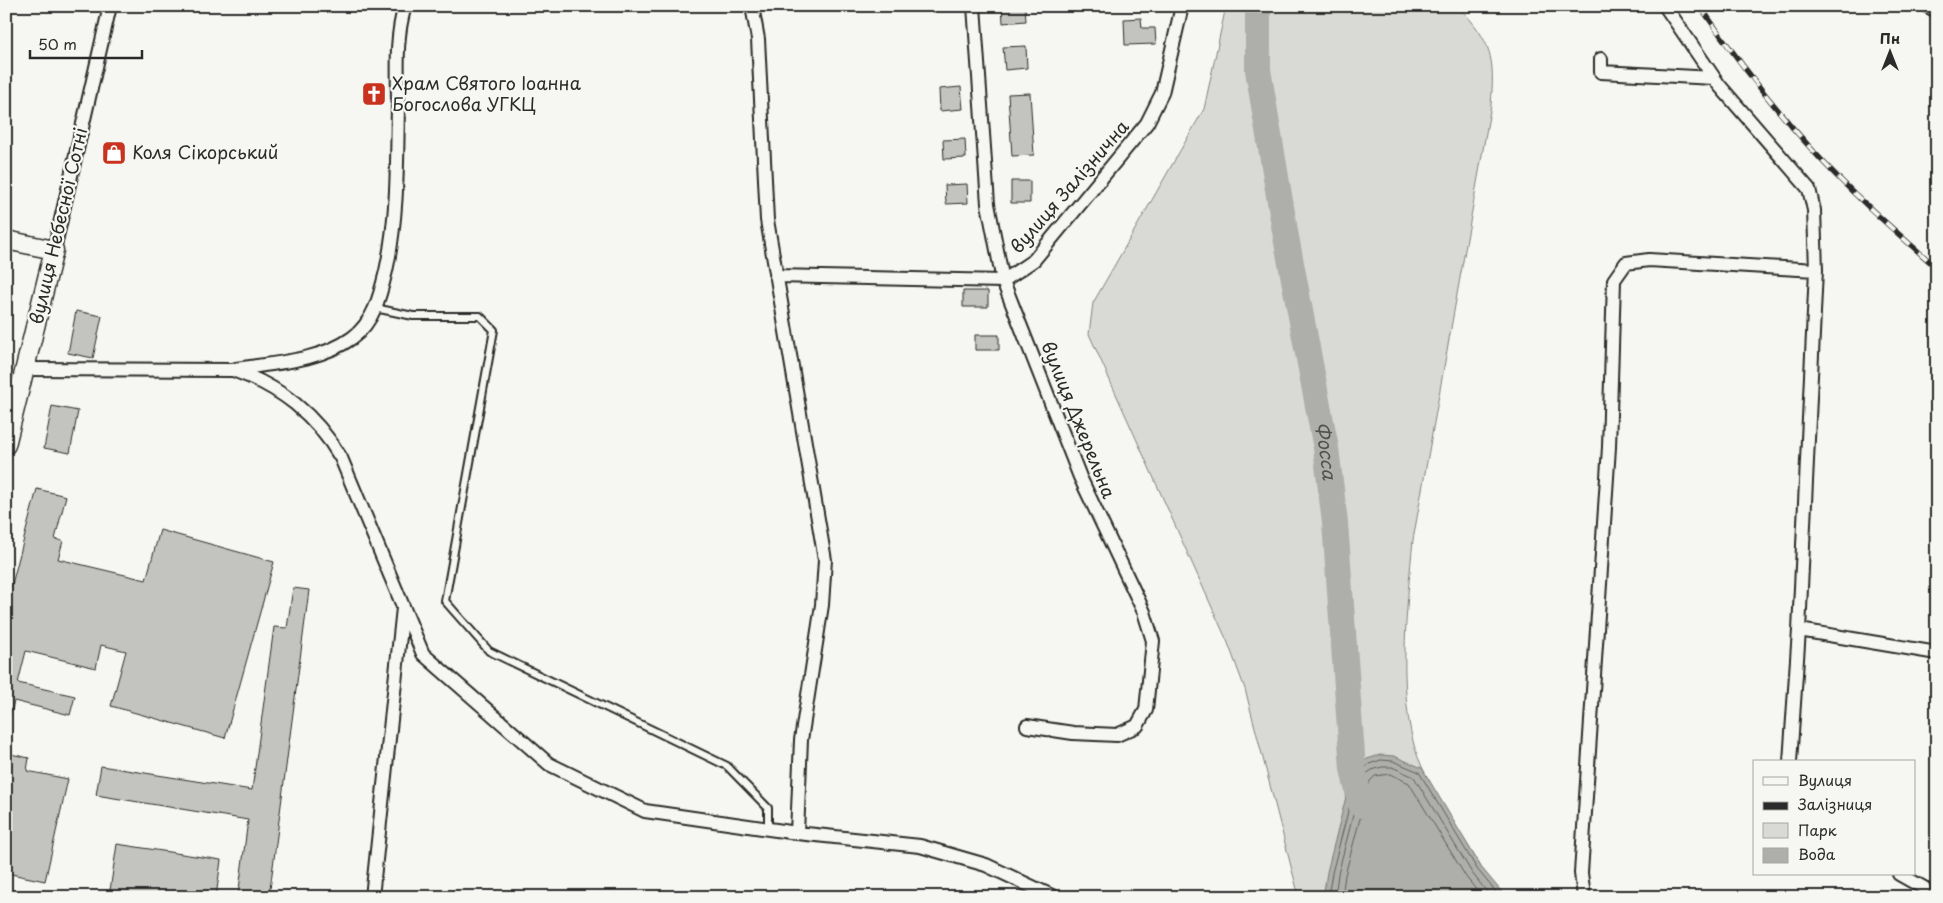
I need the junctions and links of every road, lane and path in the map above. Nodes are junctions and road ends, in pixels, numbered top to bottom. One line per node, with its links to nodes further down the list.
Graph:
1 (110, 6): 12 (street, вулиця Небесної Сотні)
2 (405, 6): 16 (street)
3 (752, 6): 14 (street)
4 (974, 6): 15 (street, вулиця Джерельна)
5 (1182, 6): 15 (street, вулиця Залізнична)
6 (1665, 6): 10 (street)
7 (1928, 6): 8 (street)
8 (1937, 11)
9 (1601, 59): 10 (street)
10 (1714, 78): 13 (street)
11 (6, 240): 12 (street)
12 (54, 250): 17 (street, вулиця Небесної Сотні)
13 (1816, 270): 21 (street); 31 (street)
14 (776, 276): 15 (street); 26 (street)
15 (1003, 281): 23 (street, вулиця Джерельна)
16 (375, 308): 18 (street); 25 (lane)
17 (25, 369): 18 (street); 19 (street, вулиця Небесної Сотні)
18 (233, 370): 20 (street)
19 (6, 445)
20 (403, 606): 25 (street); 29 (street)
21 (1799, 630): 22 (street); 24 (street)
22 (1937, 653)
23 (1027, 726)
24 (1790, 760)
25 (768, 828): 26 (street)
26 (798, 833): 30 (street)
27 (1903, 876): 28 (street)
28 (1924, 888)
29 (372, 897)
30 (1054, 897)
31 (1584, 897)

